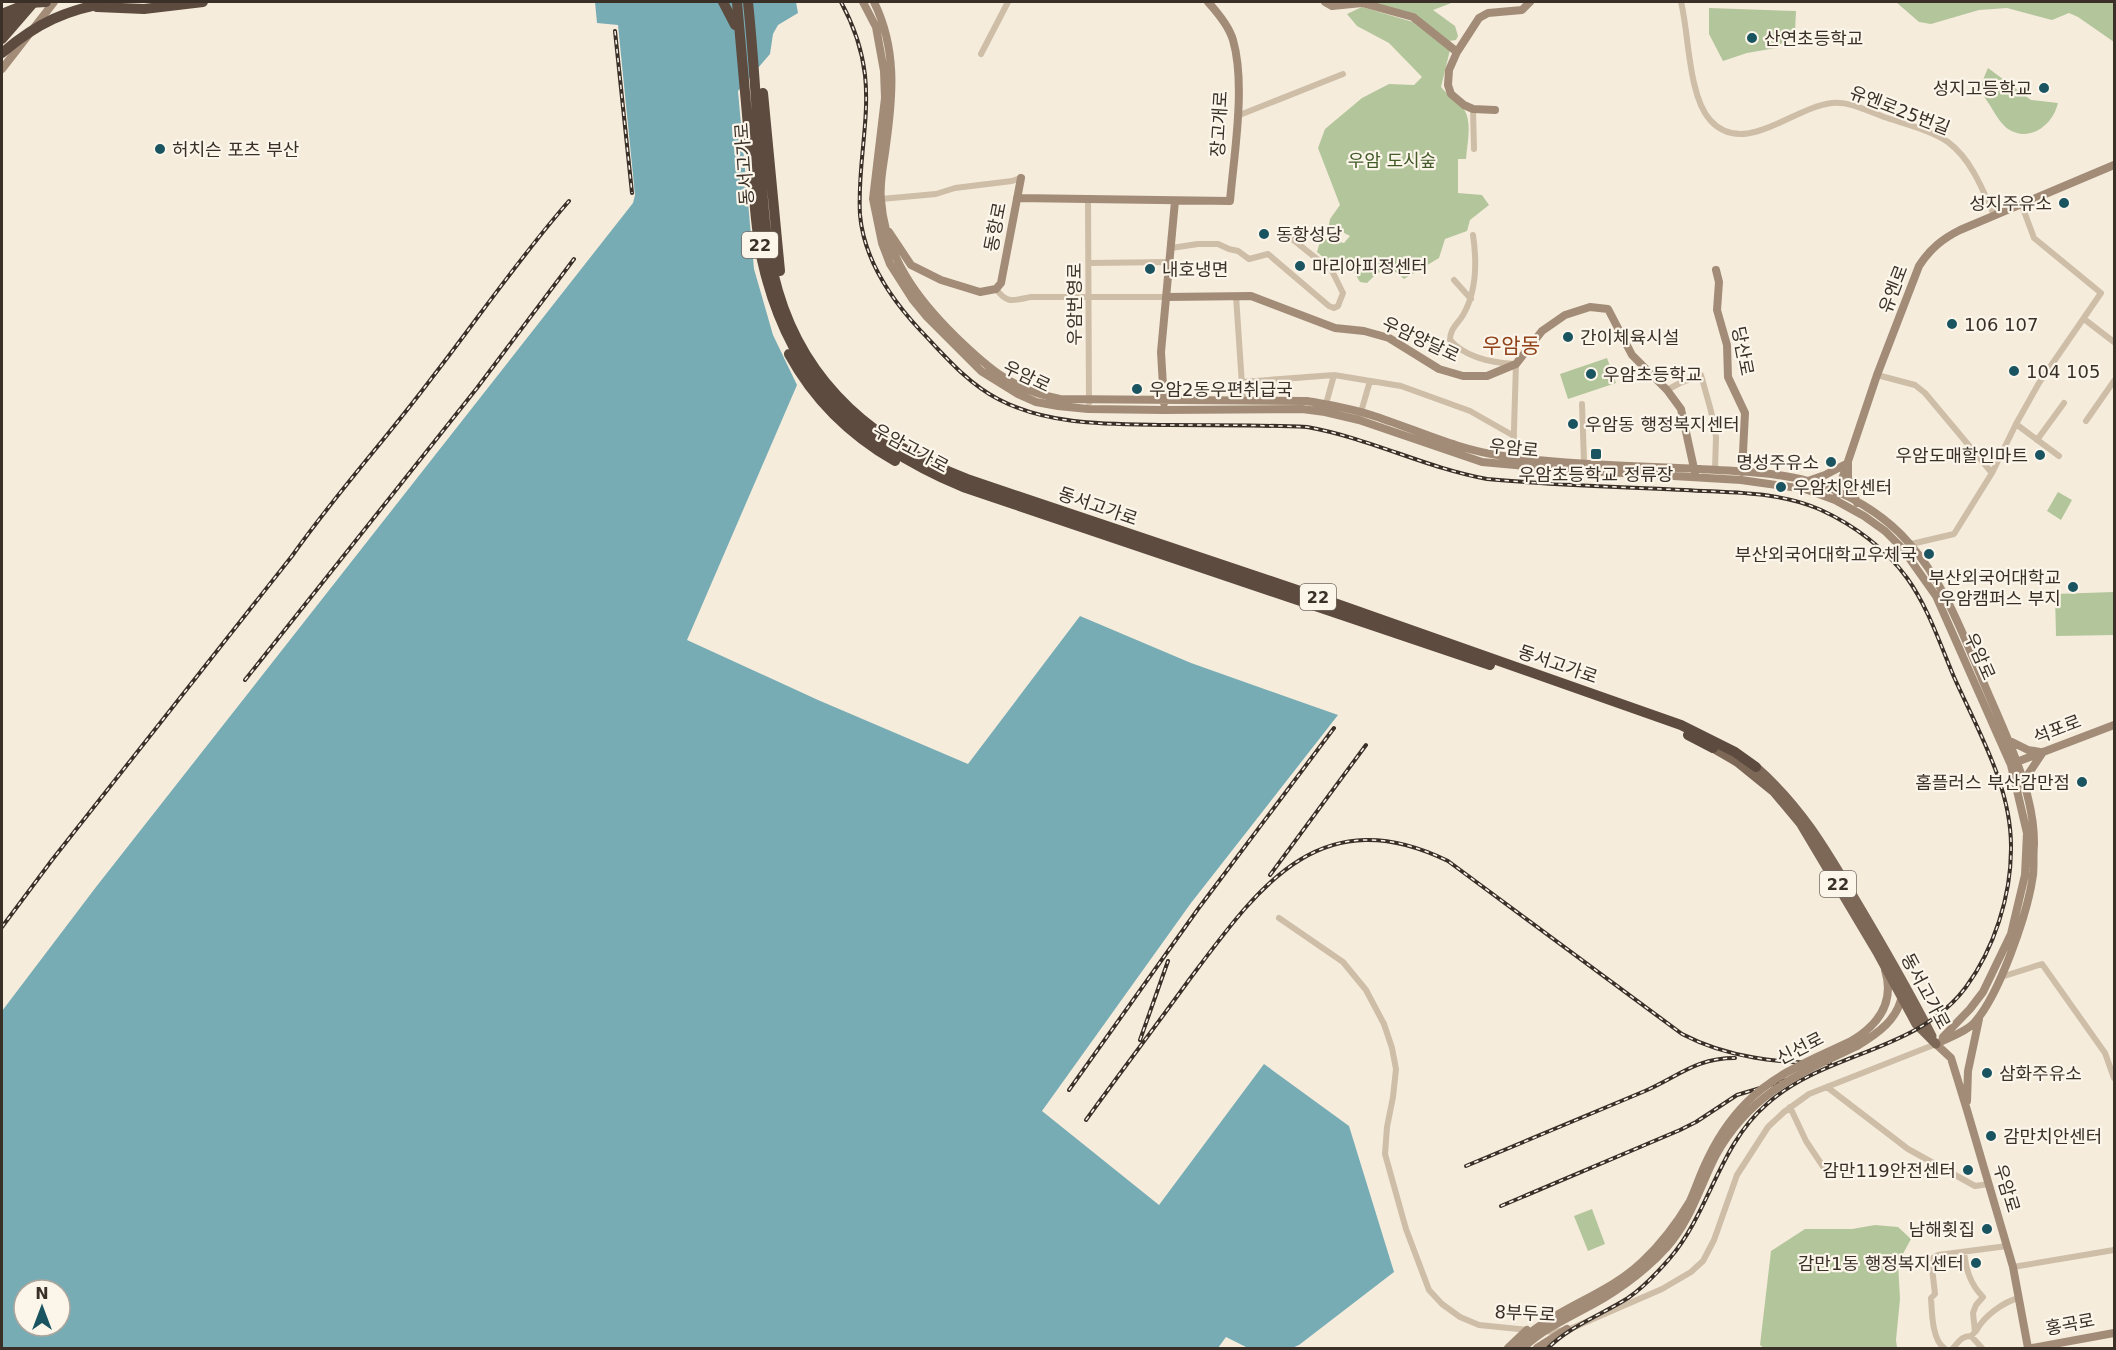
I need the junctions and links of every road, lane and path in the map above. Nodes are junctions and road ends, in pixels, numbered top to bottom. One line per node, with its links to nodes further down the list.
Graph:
1 (13, 2): 18 (main road)
2 (24, 2): 19 (highway, bridge)
3 (34, 2): 21 (highway)
4 (46, 2): 18 (highway, bridge)
5 (54, 2): 20 (main road)
6 (113, 2): 23 (highway, bridge)
7 (203, 2): 20 (highway)
8 (723, 2): 82 (highway, 우암고가로)
9 (738, 2): 80 (highway, 우암고가로); 82 (highway, 동서고가로 / 22)
10 (748, 2): 80 (highway, 동서고가로 / 22)
11 (863, 2): 63 (main road, 우암로)
12 (874, 2): 35 (main road, 우암로)
13 (1008, 2): 24 (street)
14 (1208, 2): 29 (main road, 장고개로)
15 (1325, 2): 22 (main road)
16 (1530, 2): 22 (main road)
17 (1682, 2): 38 (street, 유엔로25번길)
18 (2, 14)
19 (2, 28)
20 (29, 35): 25 (main road)
21 (2, 39)
22 (1457, 52): 27 (main road)
23 (2, 53)
24 (981, 54)
25 (2, 69)
26 (1343, 74): 29 (street)
27 (1473, 109): 28 (main road); 30 (street)
28 (1495, 110)
29 (1237, 116): 36 (main road, 장고개로)
30 (1474, 149)
31 (2115, 165): 37 (main road, 유엔로)
32 (1021, 178): 33 (main road, 동항로); 35 (street, 동항로)
33 (1017, 198): 34 (main road, 장고개로); 47 (main road, 동항로)
34 (1088, 198): 36 (main road, 장고개로); 43 (street, 우암번영로)
35 (881, 199): 39 (main road, 우암로)
36 (1175, 201): 42 (main road)
37 (2021, 203): 38 (main road, 유엔로); 52 (street)
38 (1994, 215): 56 (main road, 유엔로)
39 (887, 230): 47 (main road); 63 (main road, 우암로)
40 (1281, 230): 42 (street)
41 (1473, 235): 51 (street)
42 (1171, 248): 44 (main road)
43 (1089, 262): 44 (street); 49 (street, 우암번영로)
44 (1170, 262): 50 (main road)
45 (1716, 270): 77 (main road, 당산로)
46 (1454, 280): 51 (street)
47 (996, 290): 49 (street)
48 (1236, 296): 50 (main road, 우암양달로); 54 (main road, 우암양달로); 59 (street)
49 (1089, 297): 50 (street); 63 (street, 우암번영로)
50 (1166, 297): 66 (main road)
51 (1471, 299): 54 (street)
52 (2084, 319): 53 (street); 69 (street)
53 (2115, 342)
54 (1516, 364): 60 (main road, 우암양달로); 70 (street)
55 (1334, 375): 57 (street); 59 (street); 64 (street)
56 (1877, 375): 75 (main road, 유엔로); 79 (street)
57 (1370, 381): 67 (street); 70 (street)
58 (2115, 381): 68 (street)
59 (1242, 382): 61 (street)
60 (1667, 390): 76 (street); 78 (main road)
61 (1244, 400): 64 (main road, 우암로); 66 (main road, 우암로)
62 (2064, 403): 71 (street)
63 (1089, 404): 66 (main road, 우암로)
64 (1326, 404): 67 (main road, 우암로)
65 (1582, 404): 74 (street)
66 (1164, 405): 73 (main road, 우암로)
67 (1361, 412): 73 (main road, 우암로)
68 (2086, 422)
69 (2016, 424): 71 (street); 79 (street)
70 (1514, 436): 73 (street)
71 (2037, 440): 72 (street)
72 (2059, 456)
73 (1513, 461): 74 (main road, 우암로); 78 (main road, 우암로)
74 (1584, 462): 78 (main road, 우암로)
75 (1848, 463): 81 (main road); 83 (main road, 유엔로); 84 (main road)
76 (1715, 470): 77 (main road, 우암로); 78 (main road, 우암로)
77 (1742, 472): 81 (main road, 우암로)
78 (1695, 473): 83 (main road, 우암로)
79 (1992, 473): 85 (street)
80 (967, 479): 91 (highway, 동서고가로 / 22)
81 (1808, 481): 83 (main road, 우암로)
82 (988, 495): 88 (highway, 동서고가로 / 22)
83 (1837, 497): 84 (main road, 우암로); 85 (main road, 우암로)
84 (1857, 502): 85 (main road, 우암로)
85 (1906, 546): 87 (main road, 우암로); 90 (main road, 우암로)
86 (2113, 727): 89 (main road, 석포로)
87 (2007, 739): 89 (main road); 90 (main road, 우암로)
88 (1713, 747): 94 (main road, 동서고가로 / 22)
89 (2044, 752): 90 (main road, 석포로); 92 (main road)
90 (2014, 763): 92 (main road, 우암로); 100 (main road, 우암로)
91 (1756, 767): 96 (main road, 동서고가로 / 22)
92 (2024, 785): 95 (main road, 우암로)
93 (1279, 918): 113 (street, 8부두로)
94 (1881, 958): 97 (main road, 동서고가로 / 22); 99 (main road, 신선로)
95 (2001, 977): 98 (main road, 우암로); 101 (street)
96 (1903, 982): 97 (main road, 신선로); 100 (main road, 동서고가로 / 22)
97 (1902, 998): 99 (main road, 신선로); 100 (main road, 동서고가로 / 22)
98 (1981, 1013): 100 (main road, 우암로); 104 (main road)
99 (1855, 1043): 117 (main road, 신선로, bridge); 118 (main road, 신선로, bridge)
100 (1936, 1044): 102 (street, 8부두로); 104 (main road, 우암로)
101 (2115, 1078)
102 (1827, 1087): 103 (street, 8부두로); 106 (street)
103 (1790, 1107): 105 (street); 112 (street, 8부두로)
104 (1967, 1110): 106 (main road, 우암로)
105 (1826, 1171)
106 (1989, 1184): 107 (main road, 우암로)
107 (2007, 1246): 109 (street); 110 (main road, 우암로)
108 (2115, 1250): 110 (street)
109 (1964, 1252): 115 (street); 120 (street)
110 (2013, 1267): 111 (main road, 우암로)
111 (2019, 1298): 115 (street); 123 (main road, 우암로)
112 (1567, 1329): 113 (street, 8부두로); 119 (main road)
113 (1523, 1331): 116 (main road); 118 (main road)
114 (2115, 1333): 123 (main road, 홍곡로)
115 (1973, 1334): 121 (street); 122 (street)
116 (1508, 1348)
117 (1514, 1348)
118 (1523, 1348)
119 (1537, 1348)
120 (1944, 1348)
121 (1954, 1348)
122 (1982, 1348)
123 (2030, 1348)

